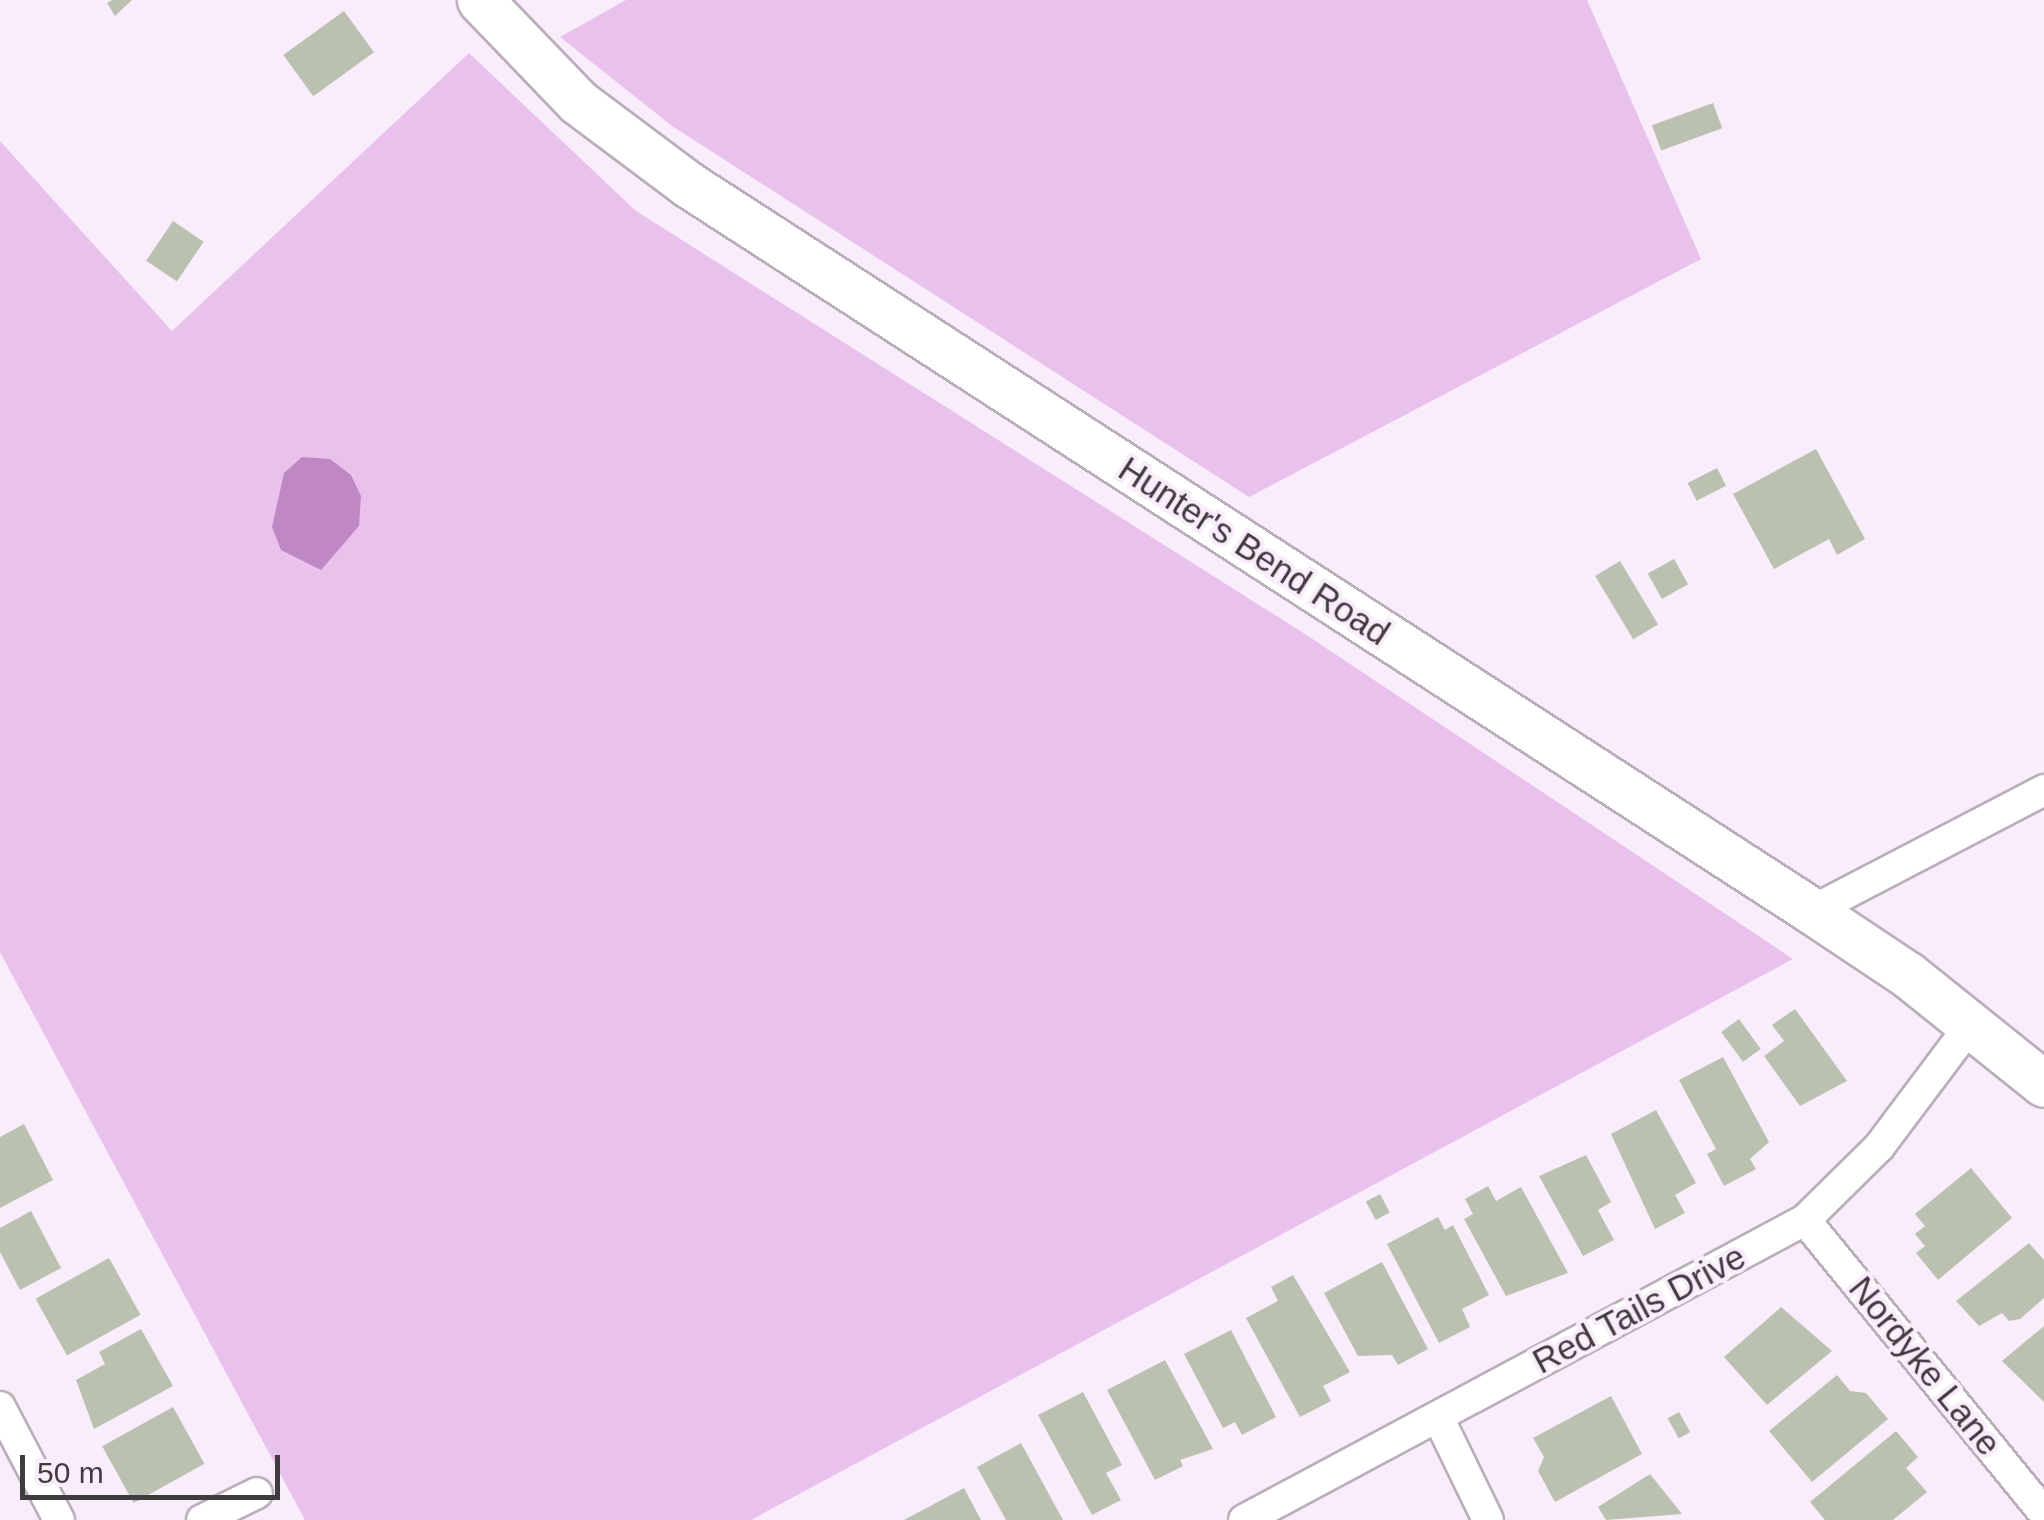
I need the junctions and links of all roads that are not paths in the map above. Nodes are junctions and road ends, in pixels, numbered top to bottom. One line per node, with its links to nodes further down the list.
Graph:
1 (480, 0): 3 (street, Hunter's Bend Road)
2 (2044, 790): 3 (street)
3 (1812, 911): 4 (street, Hunter's Bend Road)
4 (1972, 1023): 5 (street, Hunter's Bend Road); 6 (street, Red Tails Drive)
5 (2044, 1084)
6 (1805, 1220): 8 (street, Red Tails Drive); 10 (street, Nordyke Lane)
7 (0, 1407): 11 (street)
8 (1438, 1417): 13 (street, Red Tails Drive); 14 (street)
9 (257, 1493): 12 (street)
10 (2044, 1513)
11 (59, 1520)
12 (202, 1520)
13 (1244, 1520)
14 (1488, 1520)

